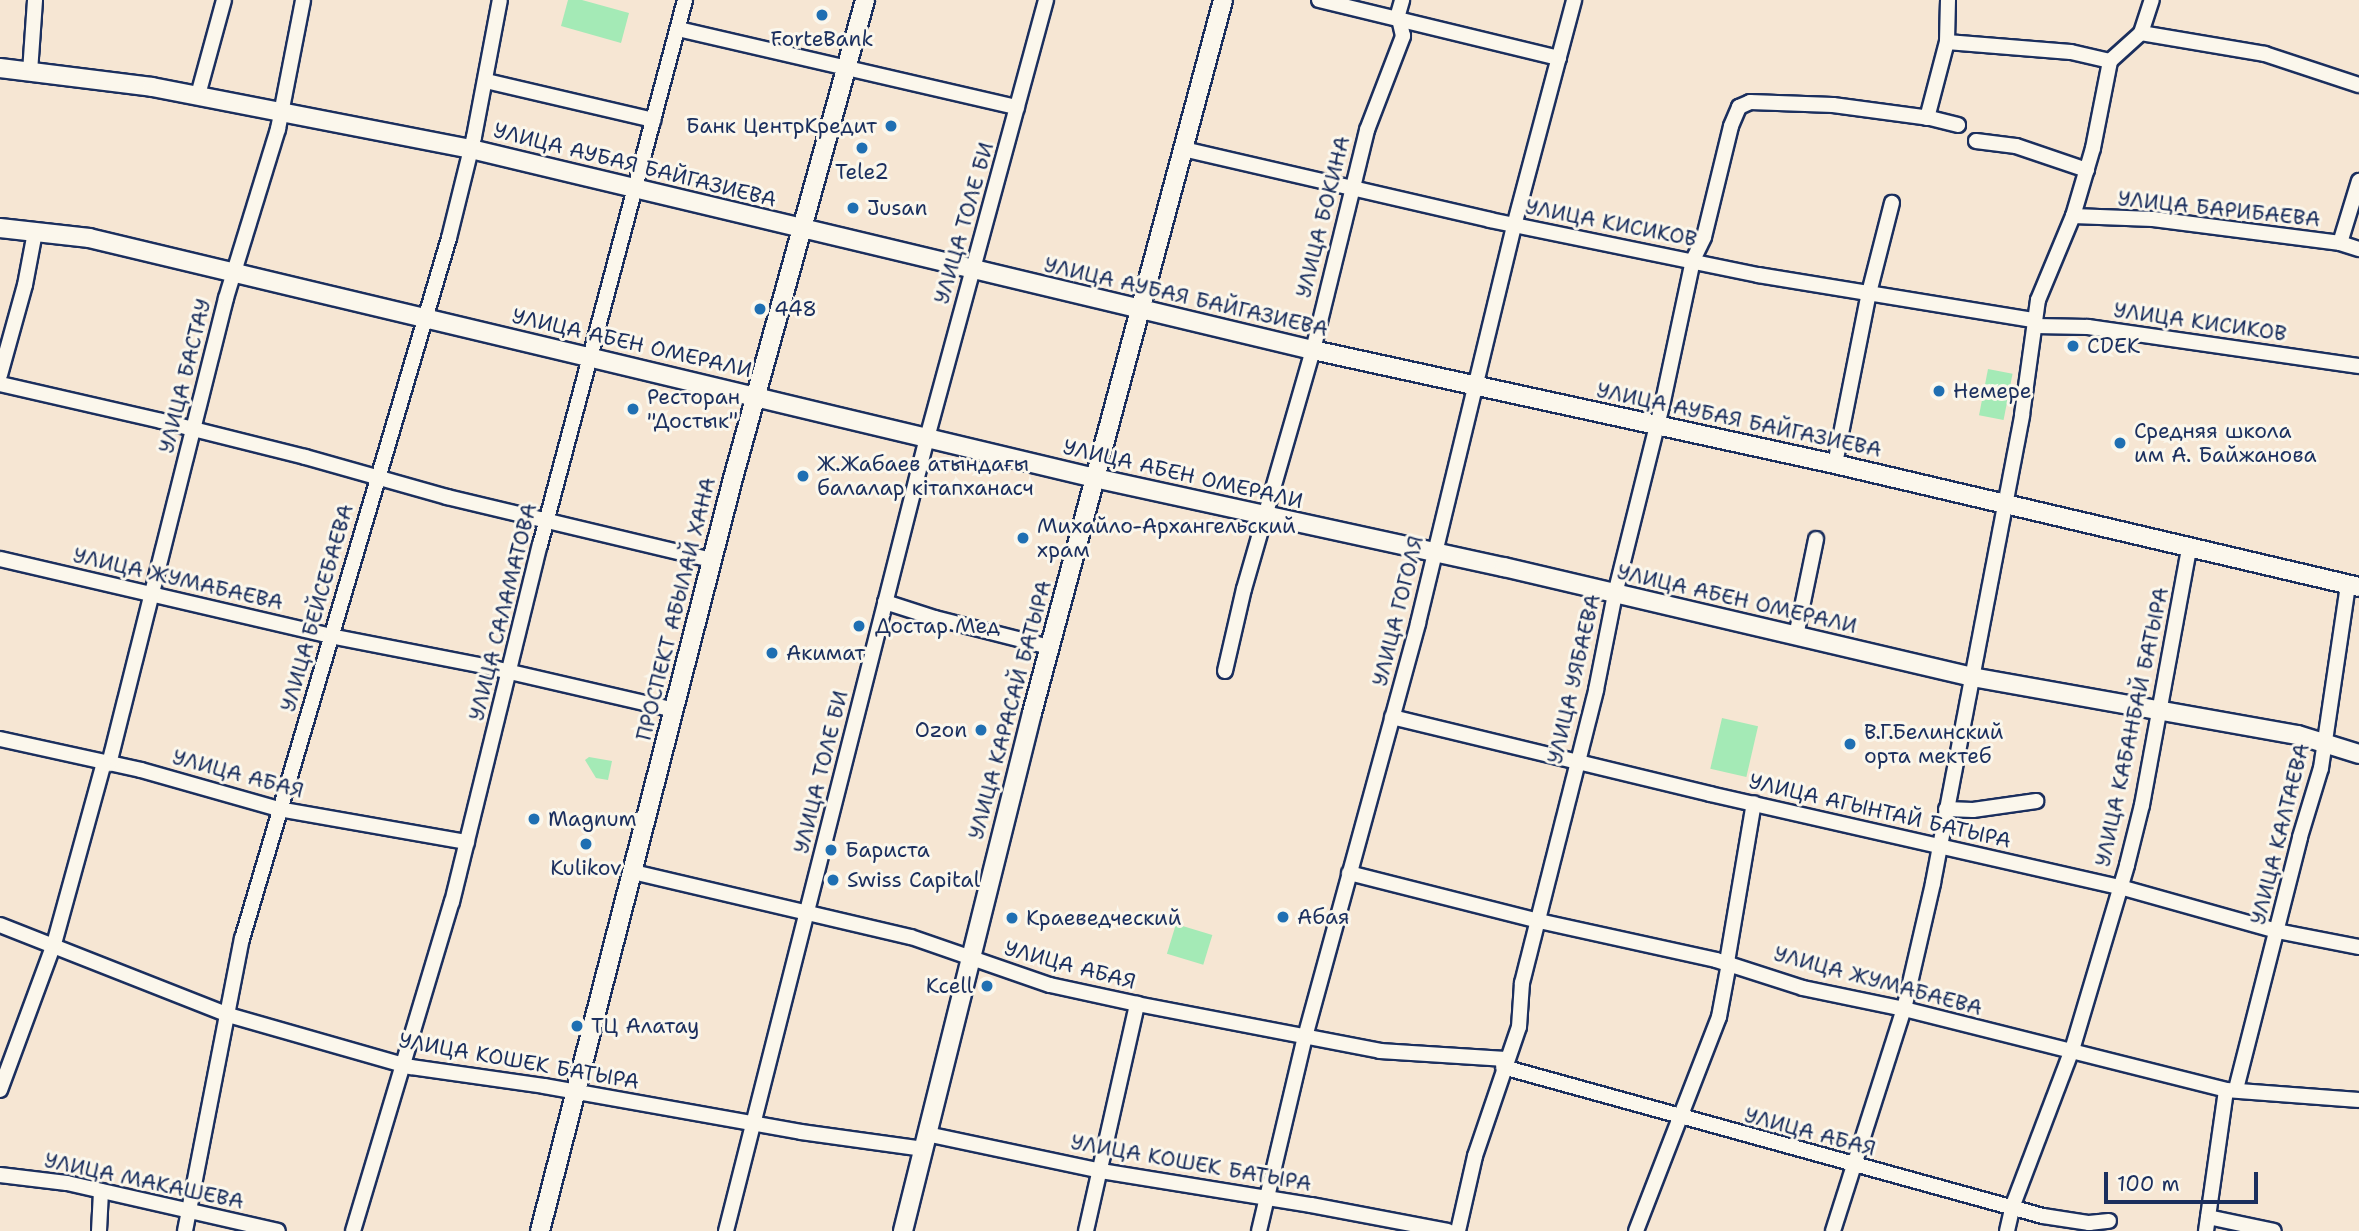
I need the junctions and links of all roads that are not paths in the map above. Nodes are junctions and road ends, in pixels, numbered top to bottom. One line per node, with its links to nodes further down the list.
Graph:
1 (35, 0): 22 (street)
2 (223, 0): 25 (street)
3 (303, 0): 27 (street, УЛИЦА БАСТАУ)
4 (500, 0): 23 (street, УЛИЦА БЕЙСЕБАЕВА)
5 (685, 0): 15 (street, УЛИЦА САЛАМАТОВА)
6 (865, 0): 21 (main road, ПРОСПЕКТ АБЫЛАЙ ХАНА)
7 (1046, 0): 26 (street, УЛИЦА ТОЛЕ БИ)
8 (1223, 0): 33 (main road, УЛИЦА КАРАСАЙ БАТЫРА)
9 (1319, 0): 14 (street)
10 (1402, 0): 14 (street, УЛИЦА БОКИНА)
11 (1574, 0): 18 (street, УЛИЦА ГОГОЛЯ)
12 (1948, 0): 17 (street)
13 (2152, 0): 16 (street)
14 (1398, 18): 18 (street); 37 (street, УЛИЦА БОКИНА)
15 (678, 29): 21 (street); 29 (street, УЛИЦА САЛАМАТОВА)
16 (2141, 33): 19 (street); 24 (street)
17 (1947, 42): 19 (street); 28 (street)
18 (1559, 58): 40 (street, УЛИЦА ГОГОЛЯ)
19 (2110, 61): 34 (street)
20 (0, 68): 22 (main road, УЛИЦА АУБАЯ БАЙГАЗИЕВА)
21 (846, 69): 26 (street); 42 (main road, ПРОСПЕКТ АБЫЛАЙ ХАНА)
22 (30, 72): 25 (main road, УЛИЦА АУБАЯ БАЙГАЗИЕВА)
23 (486, 81): 29 (street); 32 (street, УЛИЦА БЕЙСЕБАЕВА)
24 (2359, 85)
25 (198, 95): 27 (main road, УЛИЦА АУБАЯ БАЙГАЗИЕВА)
26 (1017, 107): 47 (street, УЛИЦА ТОЛЕ БИ)
27 (282, 111): 32 (main road, УЛИЦА АУБАЯ БАЙГАЗИЕВА); 48 (street, УЛИЦА БАСТАУ)
28 (1927, 118): 30 (street); 46 (street, УЛИЦА УЯБАЕВА)
29 (654, 120): 36 (street, УЛИЦА САЛАМАТОВА)
30 (1958, 125)
31 (1976, 141): 34 (street)
32 (471, 149): 36 (main road, УЛИЦА АУБАЯ БАЙГАЗИЕВА); 51 (street, УЛИЦА БЕЙСЕБАЕВА)
33 (1183, 149): 37 (street, УЛИЦА КИСИКОВ); 50 (main road, УЛИЦА КАРАСАЙ БАТЫРА)
34 (2087, 170): 39 (street)
35 (2359, 181): 44 (street)
36 (634, 189): 42 (main road, УЛИЦА АУБАЯ БАЙГАЗИЕВА); 54 (street, УЛИЦА САЛАМАТОВА)
37 (1352, 189): 40 (street, УЛИЦА КИСИКОВ); 53 (street, УЛИЦА БОКИНА)
38 (1892, 203): 49 (street)
39 (2073, 216): 44 (street, УЛИЦА БАРИБАЕВА); 52 (street)
40 (1514, 226): 46 (street, УЛИЦА КИСИКОВ); 58 (street, УЛИЦА ГОГОЛЯ)
41 (0, 228): 43 (main road, УЛИЦА АБЕН ОМЕРАЛИ)
42 (801, 229): 47 (main road, УЛИЦА АУБАЯ БАЙГАЗИЕВА); 59 (main road, ПРОСПЕКТ АБЫЛАЙ ХАНА)
43 (35, 232): 48 (main road, УЛИЦА АБЕН ОМЕРАЛИ); 56 (street)
44 (2340, 243): 45 (street, УЛИЦА БАРИБАЕВА)
45 (2359, 249)
46 (1693, 260): 49 (street, УЛИЦА КИСИКОВ); 60 (street, УЛИЦА УЯБАЕВА)
47 (971, 270): 50 (main road, УЛИЦА АУБАЯ БАЙГАЗИЕВА); 62 (street, УЛИЦА ТОЛЕ БИ)
48 (234, 274): 51 (main road, УЛИЦА АБЕН ОМЕРАЛИ); 61 (street, УЛИЦА БАСТАУ)
49 (1869, 293): 52 (street, УЛИЦА КИСИКОВ); 63 (street)
50 (1141, 309): 53 (main road, УЛИЦА АУБАЯ БАЙГАЗИЕВА); 64 (main road, УЛИЦА КАРАСАЙ БАТЫРА)
51 (425, 317): 54 (main road, УЛИЦА АБЕН ОМЕРАЛИ); 65 (street, УЛИЦА БЕЙСЕБАЕВА)
52 (2035, 323): 55 (street, УЛИЦА КИСИКОВ); 66 (street)
53 (1313, 350): 58 (main road, УЛИЦА АУБАЯ БАЙГАЗИЕВА); 67 (street, УЛИЦА БОКИНА)
54 (590, 358): 59 (main road, УЛИЦА АБЕН ОМЕРАЛИ); 68 (street, УЛИЦА САЛАМАТОВА)
55 (2359, 366)
56 (0, 375)
57 (0, 384): 61 (street)
58 (1476, 386): 60 (main road, УЛИЦА АУБАЯ БАЙГАЗИЕВА); 71 (street, УЛИЦА ГОГОЛЯ)
59 (755, 395): 62 (main road, УЛИЦА АБЕН ОМЕРАЛИ); 73 (main road, ПРОСПЕКТ АБЫЛАЙ ХАНА)
60 (1656, 424): 63 (main road, УЛИЦА АУБАЯ БАЙГАЗИЕВА); 76 (street, УЛИЦА УЯБАЕВА)
61 (193, 430): 65 (street); 75 (street, УЛИЦА БАСТАУ)
62 (927, 438): 64 (main road, УЛИЦА АБЕН ОМЕРАЛИ); 77 (street, УЛИЦА ТОЛЕ БИ)
63 (1835, 464): 66 (main road, УЛИЦА АУБАЯ БАЙГАЗИЕВА)
64 (1095, 478): 67 (main road, УЛИЦА АБЕН ОМЕРАЛИ); 80 (main road, УЛИЦА КАРАСАЙ БАТЫРА)
65 (377, 480): 68 (street); 78 (street, УЛИЦА БЕЙСЕБАЕВА)
66 (2005, 504): 70 (main road, УЛИЦА АУБАЯ БАЙГАЗИЕВА); 83 (street)
67 (1264, 515): 71 (main road, УЛИЦА АБЕН ОМЕРАЛИ); 81 (street, УЛИЦА БОКИНА)
68 (547, 520): 73 (street); 82 (street, УЛИЦА САЛАМАТОВА)
69 (1816, 539): 79 (street)
70 (2189, 549): 74 (main road, УЛИЦА АУБАЯ БАЙГАЗИЕВА); 85 (street, УЛИЦА КАБАНБАЙ БАТЫРА)
71 (1435, 553): 76 (main road, УЛИЦА АБЕН ОМЕРАЛИ); 86 (street, УЛИЦА ГОГОЛЯ)
72 (0, 559): 75 (street, УЛИЦА ЖУМАБАЕВА)
73 (712, 561): 84 (main road, ПРОСПЕКТ АБЫЛАЙ ХАНА)
74 (2354, 586): 88 (street, УЛИЦА КАЛТАЕВА)
75 (154, 593): 78 (street, УЛИЦА ЖУМАБАЕВА); 91 (street, УЛИЦА БАСТАУ)
76 (1615, 594): 79 (main road, УЛИЦА АБЕН ОМЕРАЛИ); 90 (street, УЛИЦА УЯБАЕВА)
77 (885, 602): 80 (street); 101 (street, УЛИЦА ТОЛЕ БИ)
78 (330, 636): 82 (street, УЛИЦА ЖУМАБАЕВА); 94 (street, УЛИЦА БЕЙСЕБАЕВА)
79 (1796, 636): 83 (main road, УЛИЦА АБЕН ОМЕРАЛИ)
80 (1050, 648): 107 (main road, УЛИЦА КАРАСАЙ БАТЫРА)
81 (1225, 671)
82 (509, 672): 84 (street, УЛИЦА ЖУМАБАЕВА); 96 (street, УЛИЦА САЛАМАТОВА)
83 (1972, 677): 85 (main road, УЛИЦА АБЕН ОМЕРАЛИ); 95 (street)
84 (675, 709): 98 (main road, ПРОСПЕКТ АБЫЛАЙ ХАНА)
85 (2157, 711): 88 (main road, УЛИЦА АБЕН ОМЕРАЛИ); 100 (street, УЛИЦА КАБАНБАЙ БАТЫРА)
86 (1392, 717): 90 (street, УЛИЦА АГЫНТАЙ БАТЫРА); 99 (street, УЛИЦА ГОГОЛЯ)
87 (0, 739): 91 (street, УЛИЦА АБАЯ)
88 (2325, 742): 89 (main road, УЛИЦА АБЕН ОМЕРАЛИ); 104 (street, УЛИЦА КАЛТАЕВА)
89 (2359, 754)
90 (1578, 761): 93 (street, УЛИЦА АГЫНТАЙ БАТЫРА); 102 (street, УЛИЦА УЯБАЕВА)
91 (106, 763): 94 (street, УЛИЦА АБАЯ); 105 (street, УЛИЦА БАСТАУ)
92 (2036, 801): 95 (street)
93 (1754, 803): 97 (street, УЛИЦА АГЫНТАЙ БАТЫРА); 108 (street)
94 (278, 808): 96 (street, УЛИЦА АБАЯ); 111 (street, УЛИЦА БЕЙСЕБАЕВА)
95 (1946, 809): 97 (street)
96 (467, 842): 115 (street, УЛИЦА САЛАМАТОВА)
97 (1938, 846): 100 (street, УЛИЦА АГЫНТАЙ БАТЫРА); 110 (street)
98 (633, 872): 101 (street, УЛИЦА АБАЯ); 118 (main road, ПРОСПЕКТ АБЫЛАЙ ХАНА)
99 (1349, 873): 102 (street, УЛИЦА ЖУМАБАЕВА); 112 (street, УЛИЦА ГОГОЛЯ)
100 (2120, 887): 104 (street, УЛИЦА АГЫНТАЙ БАТЫРА); 113 (street, УЛИЦА КАБАНБАЙ БАТЫРА)
101 (807, 911): 107 (street, УЛИЦА АБАЯ); 121 (street, УЛИЦА ТОЛЕ БИ)
102 (1539, 921): 108 (street, УЛИЦА ЖУМАБАЕВА); 114 (street, УЛИЦА УЯБАЕВА)
103 (0, 925): 105 (street, УЛИЦА КОШЕК БАТЫРА)
104 (2277, 931): 106 (street, УЛИЦА АГЫНТАЙ БАТЫРА); 116 (street, УЛИЦА КАЛТАЕВА)
105 (54, 944): 111 (street, УЛИЦА КОШЕК БАТЫРА); 117 (street, УЛИЦА БАСТАУ)
106 (2359, 947)
107 (969, 959): 109 (street, УЛИЦА АБАЯ); 122 (main road, УЛИЦА КАРАСАЙ БАТЫРА)
108 (1728, 963): 110 (street, УЛИЦА ЖУМАБАЕВА); 120 (street)
109 (1137, 1004): 112 (street, УЛИЦА АБАЯ); 124 (street)
110 (1904, 1009): 113 (street, УЛИЦА ЖУМАБАЕВА); 123 (street)
111 (228, 1015): 115 (street, УЛИЦА КОШЕК БАТЫРА); 129 (street, УЛИЦА БЕЙСЕБАЕВА)
112 (1305, 1037): 114 (street, УЛИЦА АБАЯ); 127 (street, УЛИЦА ГОГОЛЯ)
113 (2072, 1050): 116 (street, УЛИЦА ЖУМАБАЕВА); 128 (street, УЛИЦА КАБАНБАЙ БАТЫРА)
114 (1504, 1063): 120 (street, УЛИЦА АБАЯ); 142 (street, УЛИЦА УЯБАЕВА)
115 (404, 1065): 118 (street, УЛИЦА КОШЕК БАТЫРА); 135 (street, УЛИЦА САЛАМАТОВА)
116 (2231, 1089): 119 (street, УЛИЦА ЖУМАБАЕВА); 131 (street, УЛИЦА КАЛТАЕВА)
117 (0, 1090)
118 (576, 1092): 121 (street, УЛИЦА КОШЕК БАТЫРА); 136 (main road, ПРОСПЕКТ АБЫЛАЙ ХАНА)
119 (2359, 1100)
120 (1680, 1117): 123 (street, УЛИЦА АБАЯ); 143 (street)
121 (752, 1124): 122 (street, УЛИЦА КОШЕК БАТЫРА); 137 (street, УЛИЦА ТОЛЕ БИ)
122 (925, 1141): 124 (street, УЛИЦА КОШЕК БАТЫРА); 138 (main road, УЛИЦА КАРАСАЙ БАТЫРА)
123 (1854, 1166): 128 (street, УЛИЦА АБАЯ); 144 (street)
124 (1101, 1171): 127 (street, УЛИЦА КОШЕК БАТЫРА); 139 (street)
125 (0, 1175): 126 (street, УЛИЦА МАКАШЕВА)
126 (101, 1191): 129 (street, УЛИЦА МАКАШЕВА); 132 (street)
127 (1267, 1198): 140 (street, УЛИЦА ГОГОЛЯ); 141 (street, УЛИЦА КОШЕК БАТЫРА)
128 (2013, 1205): 130 (street, УЛИЦА АБАЯ); 145 (street, УЛИЦА КАБАНБАЙ БАТЫРА)
129 (188, 1212): 133 (street, УЛИЦА БЕЙСЕБАЕВА); 134 (street, УЛИЦА МАКАШЕВА)
130 (2109, 1221)
131 (2207, 1224): 146 (street)
132 (99, 1231)
133 (185, 1231)
134 (278, 1231)
135 (353, 1231)
136 (540, 1231)
137 (726, 1231)
138 (903, 1231)
139 (1086, 1231)
140 (1259, 1231)
141 (1448, 1231)
142 (1458, 1231)
143 (1636, 1231)
144 (1833, 1231)
145 (2007, 1231)
146 (2274, 1231)

